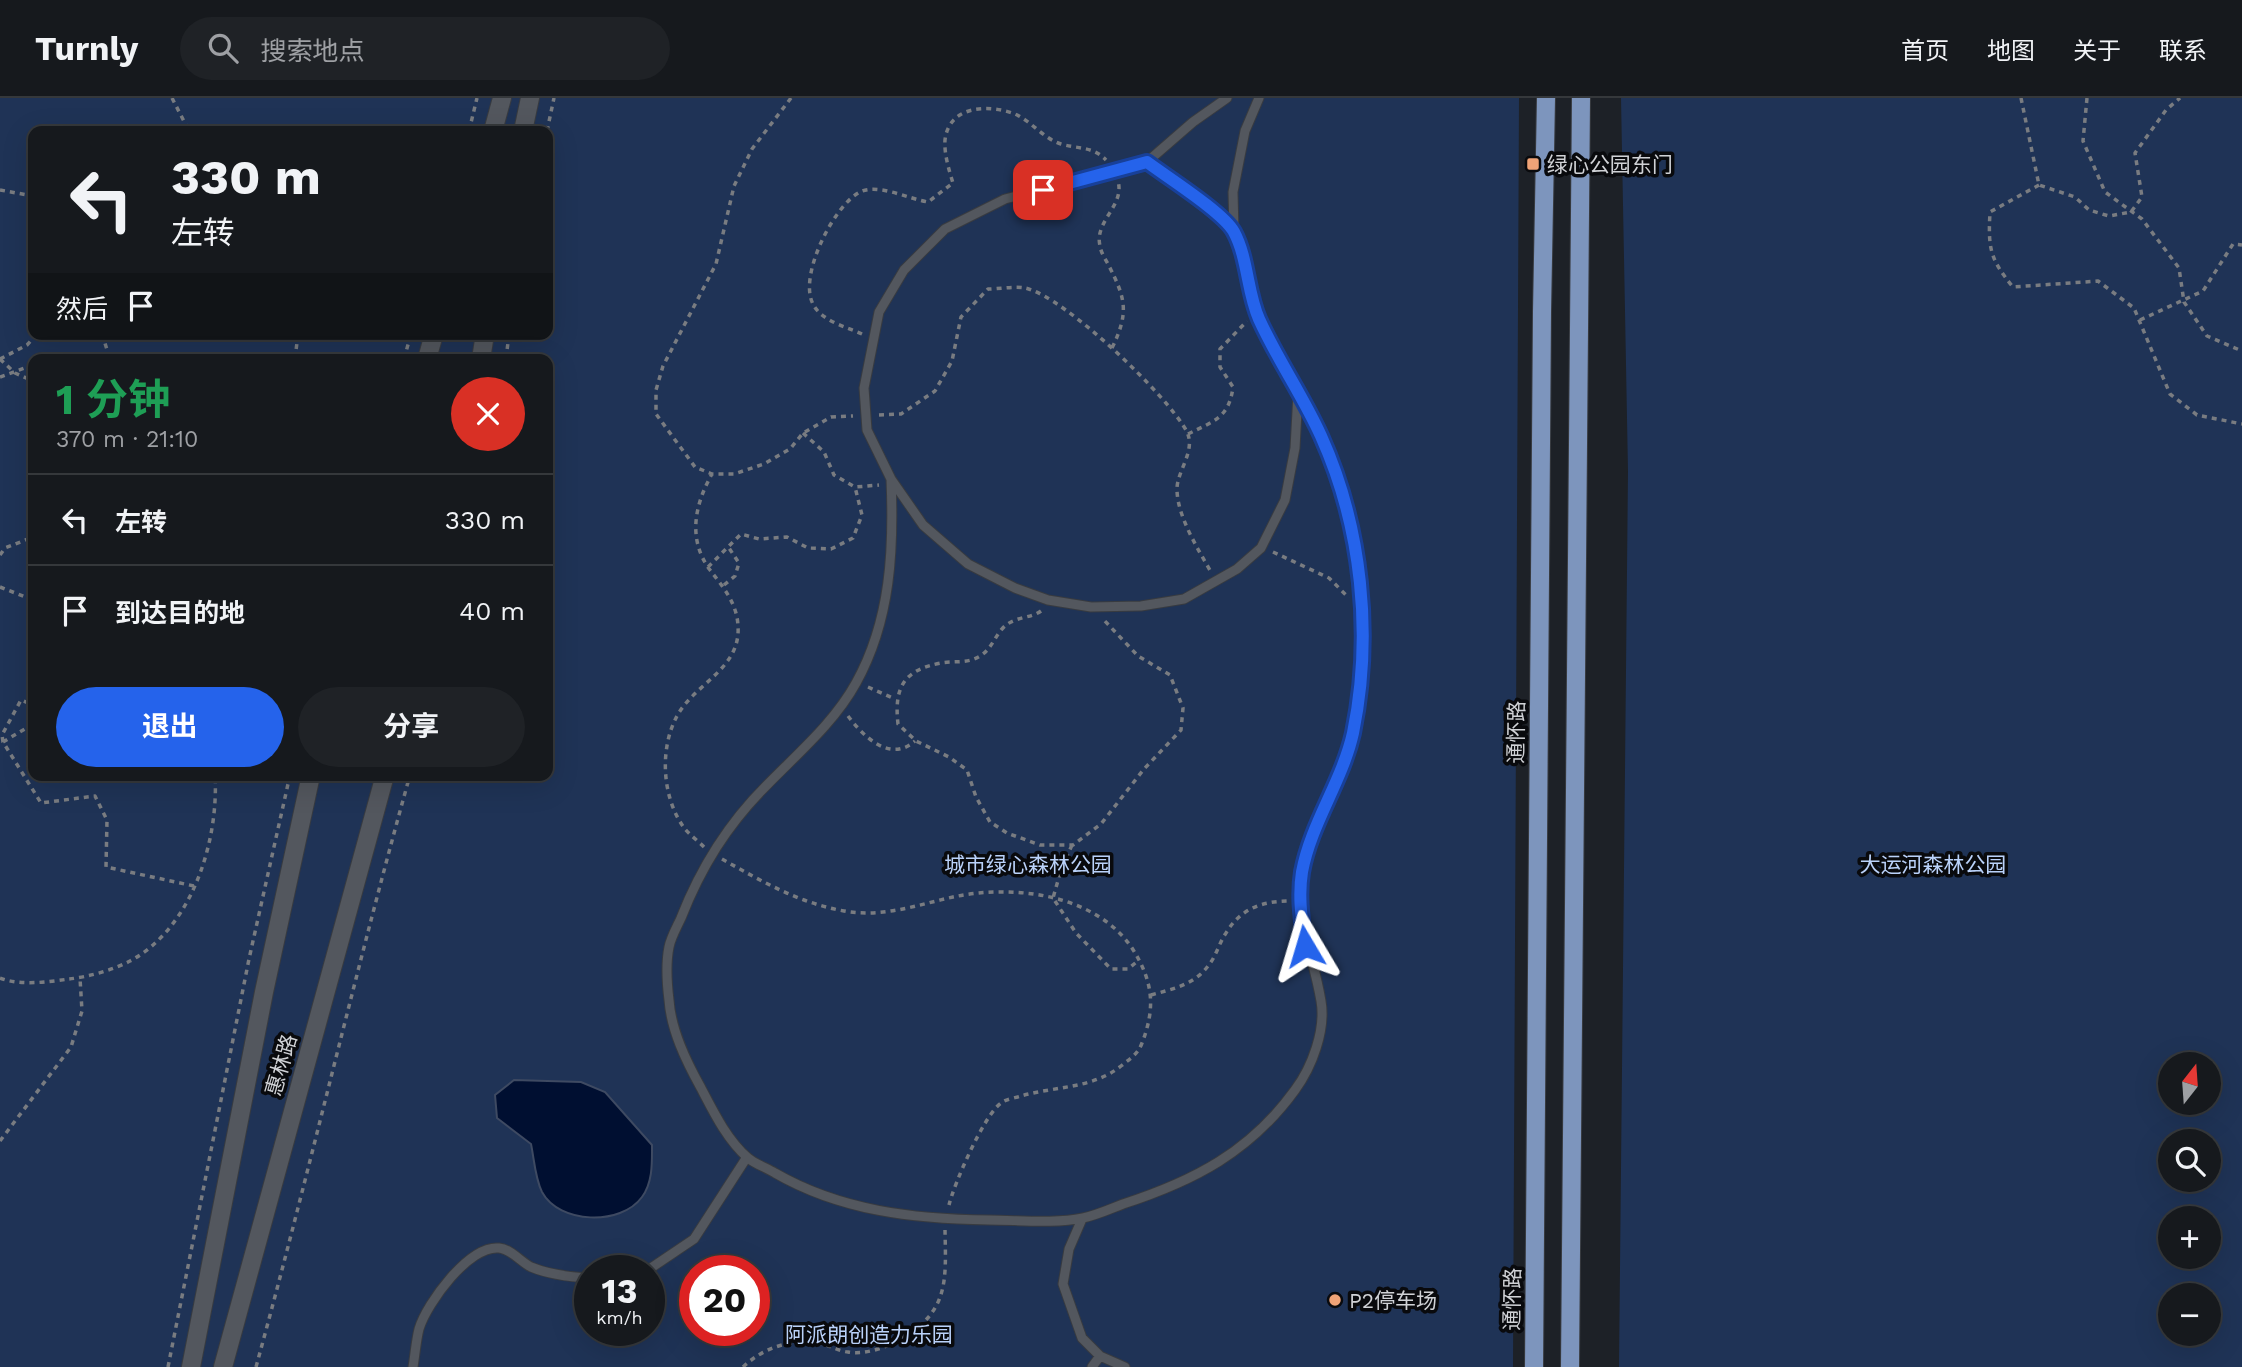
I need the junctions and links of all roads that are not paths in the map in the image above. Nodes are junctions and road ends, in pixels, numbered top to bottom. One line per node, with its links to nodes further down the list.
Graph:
1 (502, 98): 7 (main road)
2 (530, 98): 8 (main road)
3 (1227, 98): 9 (lane)
4 (1259, 98): 10 (lane)
5 (1546, 98): 25 (main road, 通怀路)
6 (1581, 98): 26 (main road)
7 (494, 126)
8 (524, 126)
9 (1147, 162): 10 (lane); 12 (lane)
10 (1234, 231): 11 (lane)
11 (1298, 393): 12 (lane); 16 (lane)
12 (891, 479): 15 (lane)
13 (310, 781): 20 (main road, 惠林路)
14 (383, 781): 21 (main road, 惠林路)
15 (747, 1157): 16 (lane); 17 (lane)
16 (1082, 1219): 19 (lane)
17 (665, 1259)
18 (574, 1277): 22 (lane)
19 (1100, 1356): 23 (lane); 24 (lane)
20 (191, 1367)
21 (223, 1367)
22 (413, 1367)
23 (1092, 1367)
24 (1125, 1367)
25 (1534, 1367)
26 (1570, 1367)

